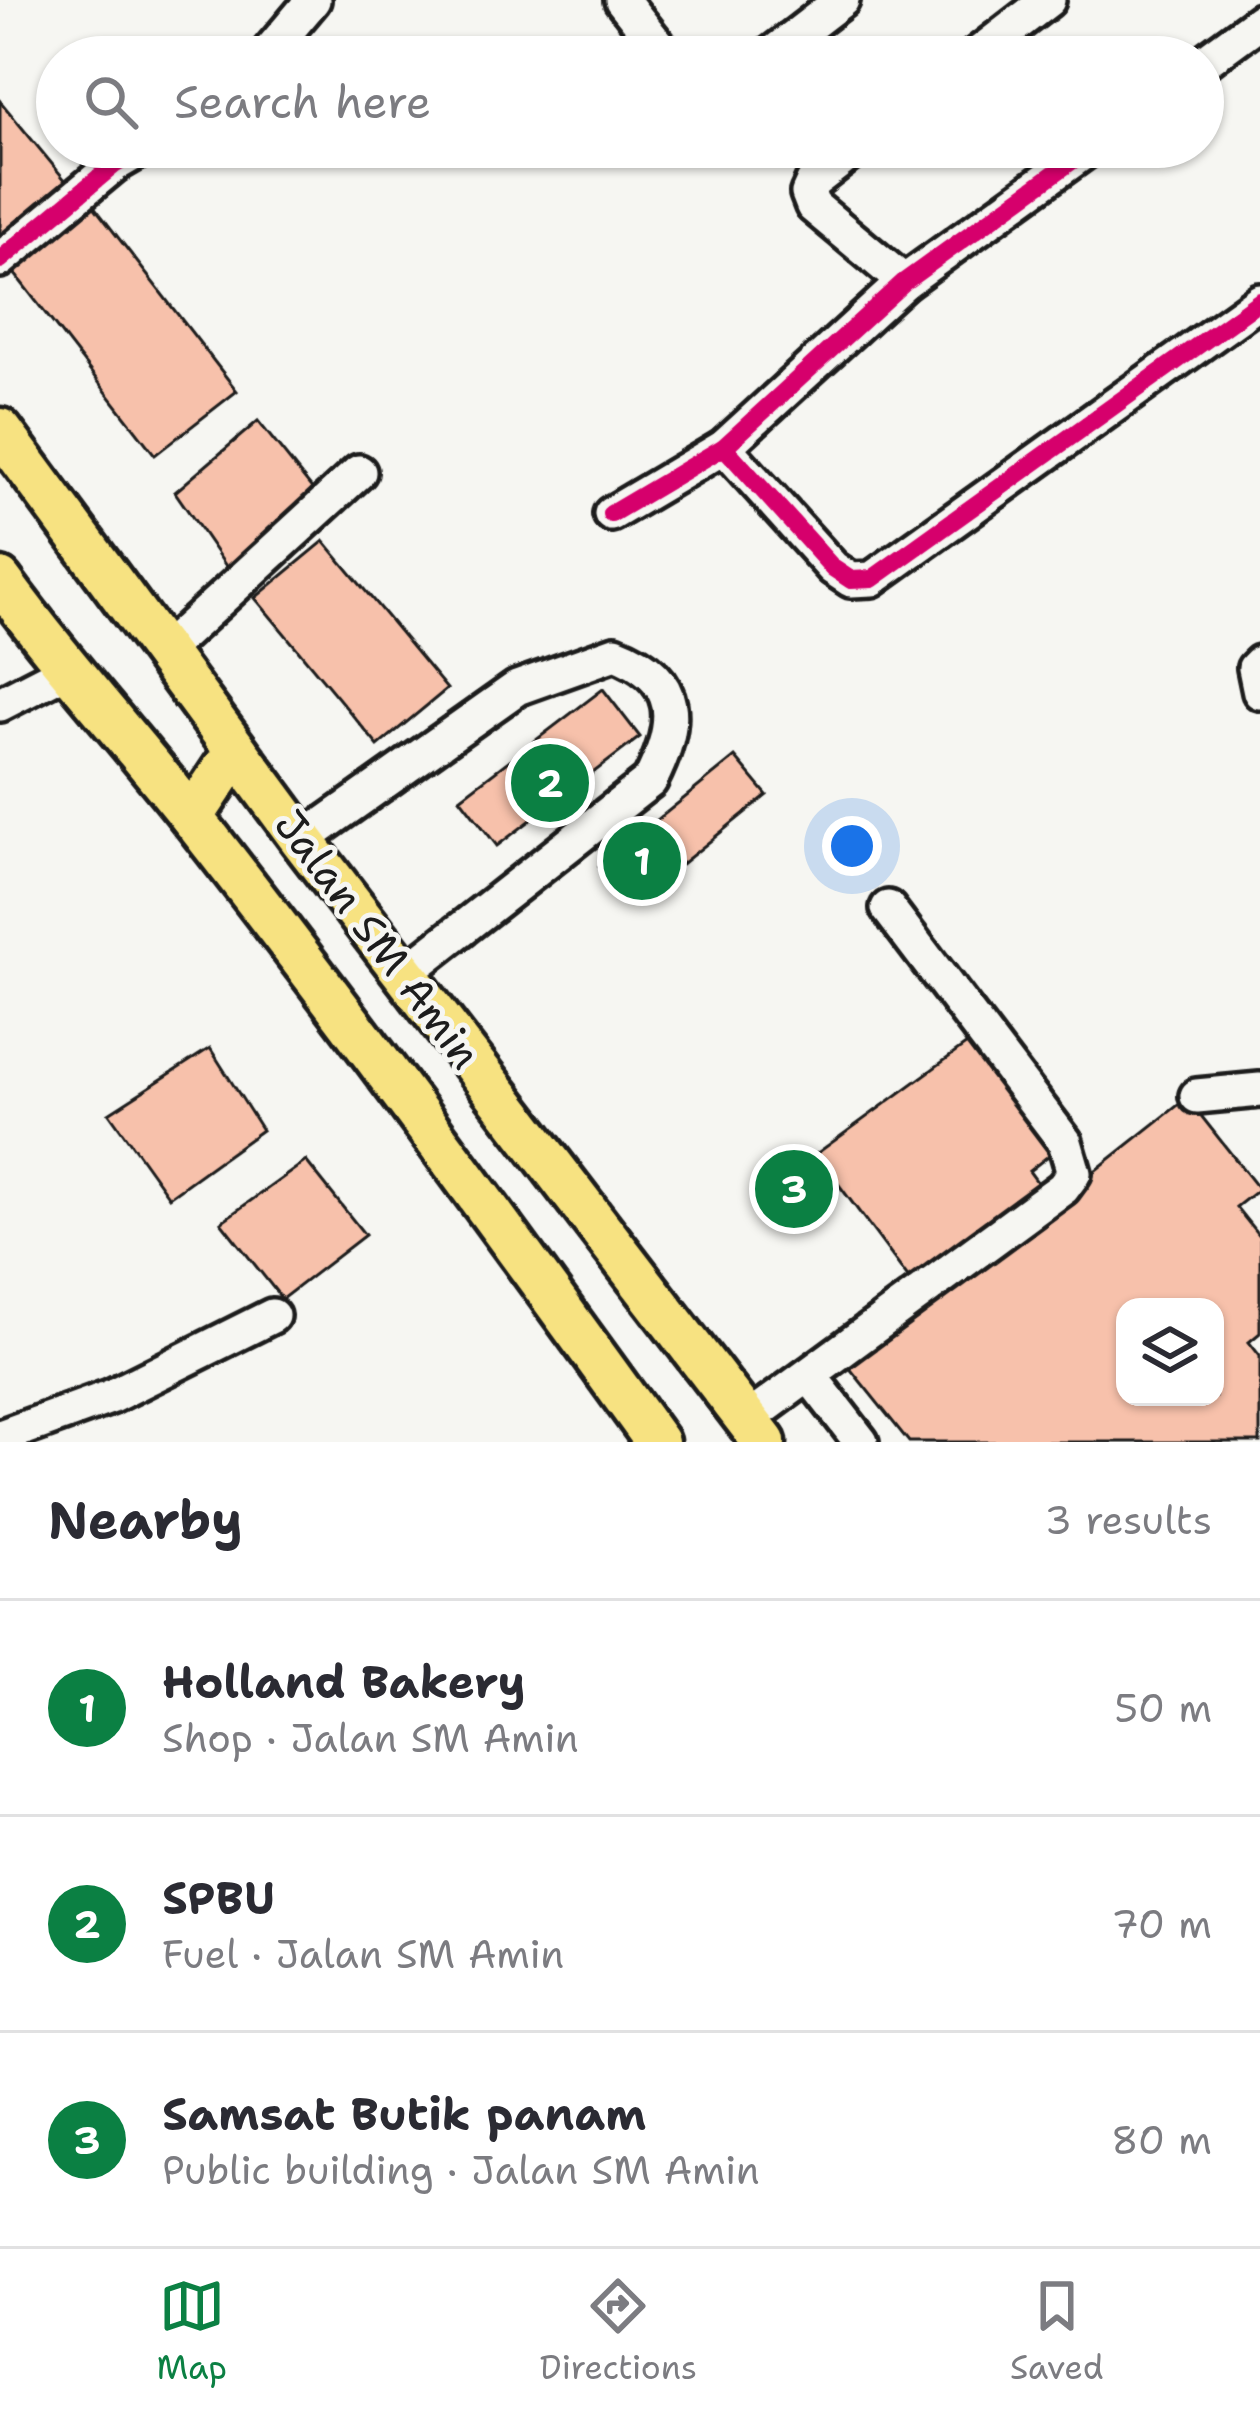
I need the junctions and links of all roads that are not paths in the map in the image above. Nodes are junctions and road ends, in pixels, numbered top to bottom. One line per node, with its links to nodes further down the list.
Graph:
1 (313, 0): 6 (street)
2 (622, 0): 7 (street)
3 (842, 0): 8 (street)
4 (1048, 0): 9 (street)
5 (1260, 20): 10 (street)
6 (283, 36)
7 (650, 36)
8 (795, 36)
9 (1001, 36)
10 (1224, 47)
11 (110, 168): 14 (street)
12 (831, 168): 15 (street)
13 (1062, 168): 15 (street)
14 (0, 260)
15 (904, 283): 18 (street)
16 (1260, 301): 18 (street)
17 (0, 430): 22 (main road, Jalan SM Amin)
18 (724, 447): 20 (street)
19 (359, 472): 22 (street)
20 (611, 514)
21 (0, 580): 24 (main road, Jalan SM Amin)
22 (163, 652): 27 (main road, Jalan SM Amin)
23 (1260, 663): 25 (street)
24 (66, 670): 26 (street); 28 (main road, Jalan SM Amin)
25 (1260, 692)
26 (0, 704)
27 (236, 751): 28 (main road); 29 (main road, Jalan SM Amin)
28 (192, 818): 38 (main road, Jalan SM Amin)
29 (302, 839): 31 (main road, Jalan SM Amin); 31 (street)
30 (888, 908): 35 (street)
31 (404, 974): 36 (main road, Jalan SM Amin)
32 (1260, 1090): 33 (street)
33 (1197, 1096)
34 (272, 1316): 37 (street)
35 (809, 1375): 36 (street); 39 (street)
36 (755, 1431)
37 (0, 1437)
38 (657, 1442)
39 (861, 1442)

